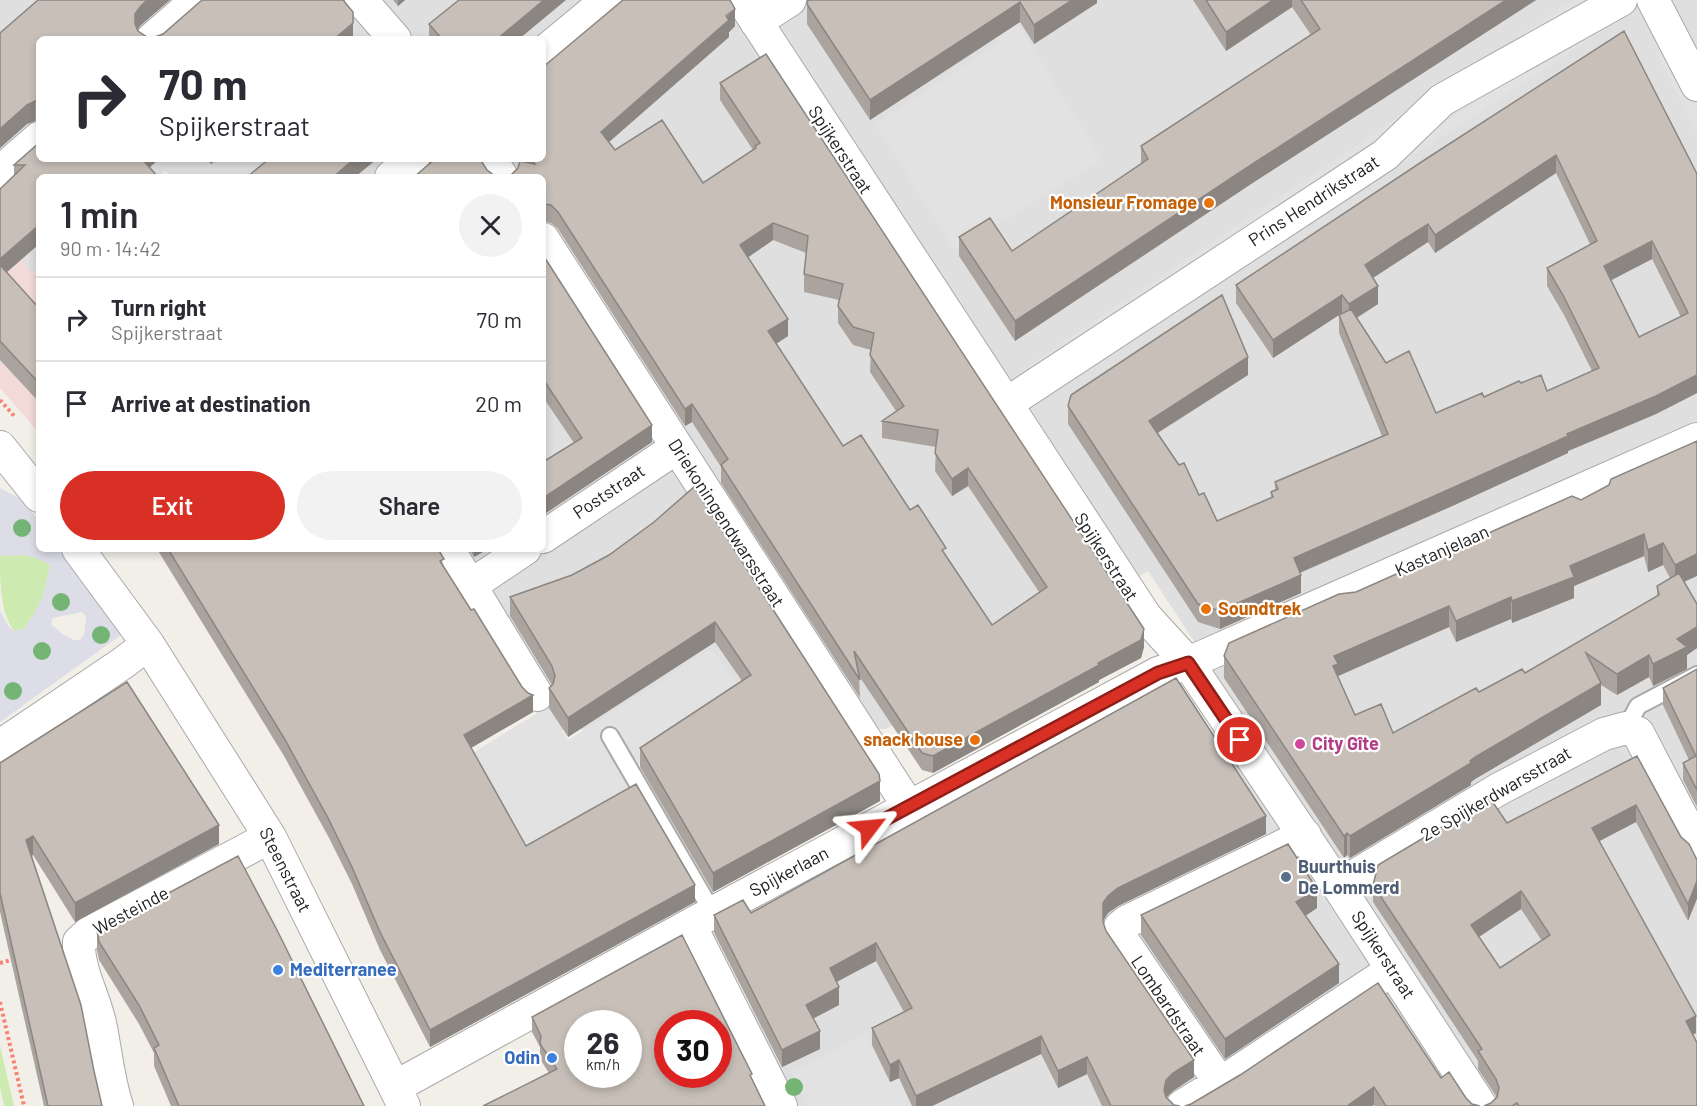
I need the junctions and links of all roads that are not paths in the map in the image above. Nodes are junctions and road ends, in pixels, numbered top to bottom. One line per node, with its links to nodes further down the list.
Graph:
1 (197, 0): 8 (street)
2 (361, 0): 9 (street)
3 (607, 0): 10 (street)
4 (790, 0): 7 (street)
5 (1621, 0): 17 (street, Prins Hendrikstraat)
6 (1653, 0): 11 (street)
7 (749, 11): 17 (street, Spijkerstraat)
8 (155, 36)
9 (392, 36)
10 (546, 51)
11 (1697, 85)
12 (36, 141): 14 (street)
13 (409, 162): 15 (street)
14 (0, 172)
15 (395, 174)
16 (546, 244): 20 (street, Driekoningendwarsstraat)
17 (1006, 404): 29 (street, Spijkerstraat)
18 (1697, 439): 29 (street, Kastanjelaan)
19 (0, 447): 22 (street)
20 (675, 448): 23 (street, Poststraat); 35 (street, Driekoningendwarsstraat)
21 (0, 470): 22 (street)
22 (36, 485)
23 (546, 535)
24 (80, 552): 28 (street, Steenstraat)
25 (450, 552): 27 (street)
26 (521, 552): 27 (street)
27 (470, 586): 31 (street)
28 (148, 644): 34 (street); 37 (street, Steenstraat)
29 (1188, 663): 35 (street, Spijkerlaan); 36 (street, Spijkerstraat)
30 (1697, 675): 32 (lane)
31 (537, 695)
32 (1626, 728): 38 (street); 39 (street, 2e Spijkerdwarsstraat)
33 (610, 736): 40 (lane)
34 (0, 746)
35 (909, 807): 40 (street, Spijkerlaan)
36 (1305, 835): 39 (street, Spijkerstraat); 42 (street, Lombardstraat)
37 (270, 837): 43 (street, Steenstraat); 44 (street, Westeinde)
38 (1697, 846)
39 (1338, 886): 41 (street, Spijkerstraat)
40 (701, 919): 43 (street, Spijkerlaan); 45 (street)
41 (1392, 970): 42 (street); 47 (street, Spijkerstraat)
42 (1221, 1083): 46 (street)
43 (399, 1097)
44 (117, 1106)
45 (781, 1106)
46 (1182, 1106)
47 (1481, 1106)

